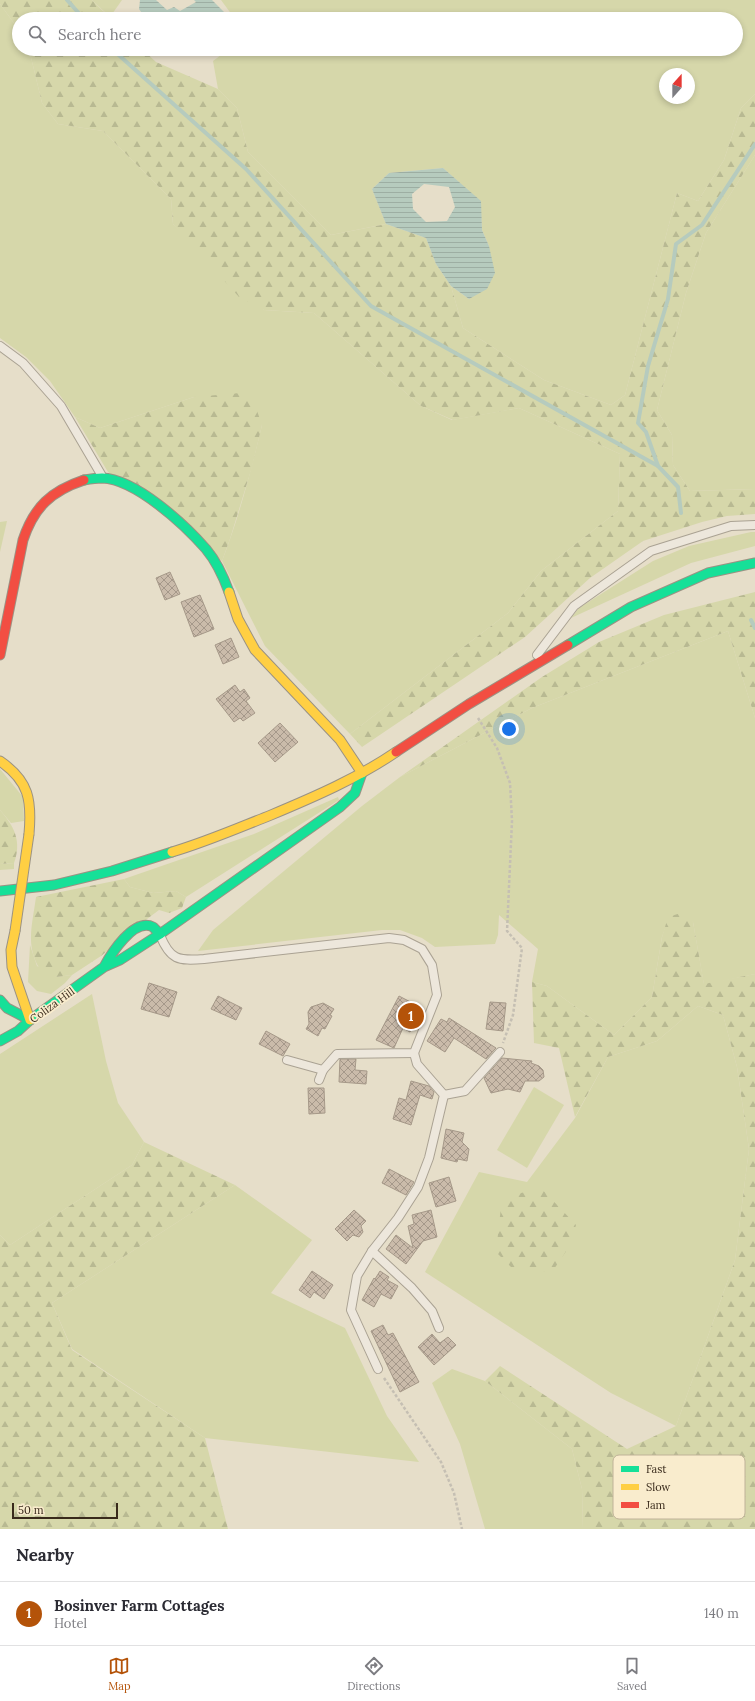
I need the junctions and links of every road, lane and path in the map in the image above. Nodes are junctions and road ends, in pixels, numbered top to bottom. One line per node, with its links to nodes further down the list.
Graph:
1 (0, 346): 2 (lane)
2 (103, 478): 5 (main road); 9 (main road)
3 (755, 525): 6 (lane)
4 (755, 563): 6 (main road)
5 (0, 655)
6 (526, 670): 7 (main road)
7 (469, 704): 9 (main road); 20 (path)
8 (0, 761): 12 (main road, bridge)
9 (362, 773): 10 (main road); 11 (main road)
10 (0, 891)
11 (160, 934): 13 (main road, Coliza Hill); 13 (main road, Coliza Hill); 21 (lane)
12 (11, 951): 14 (main road); 16 (main road)
13 (104, 967): 18 (main road, Coliza Hill)
14 (2, 968)
15 (5, 982): 16 (main road)
16 (16, 982): 18 (main road)
17 (0, 1000): 18 (main road)
18 (30, 1020): 19 (main road, Coliza Hill)
19 (0, 1041)
20 (500, 1052): 25 (lane)
21 (414, 1053): 23 (lane); 25 (lane)
22 (287, 1060): 23 (lane)
23 (323, 1070): 24 (lane)
24 (319, 1080)
25 (444, 1095): 26 (lane)
26 (372, 1251): 27 (lane); 28 (lane)
27 (439, 1328)
28 (378, 1369): 29 (path)
29 (462, 1529)

